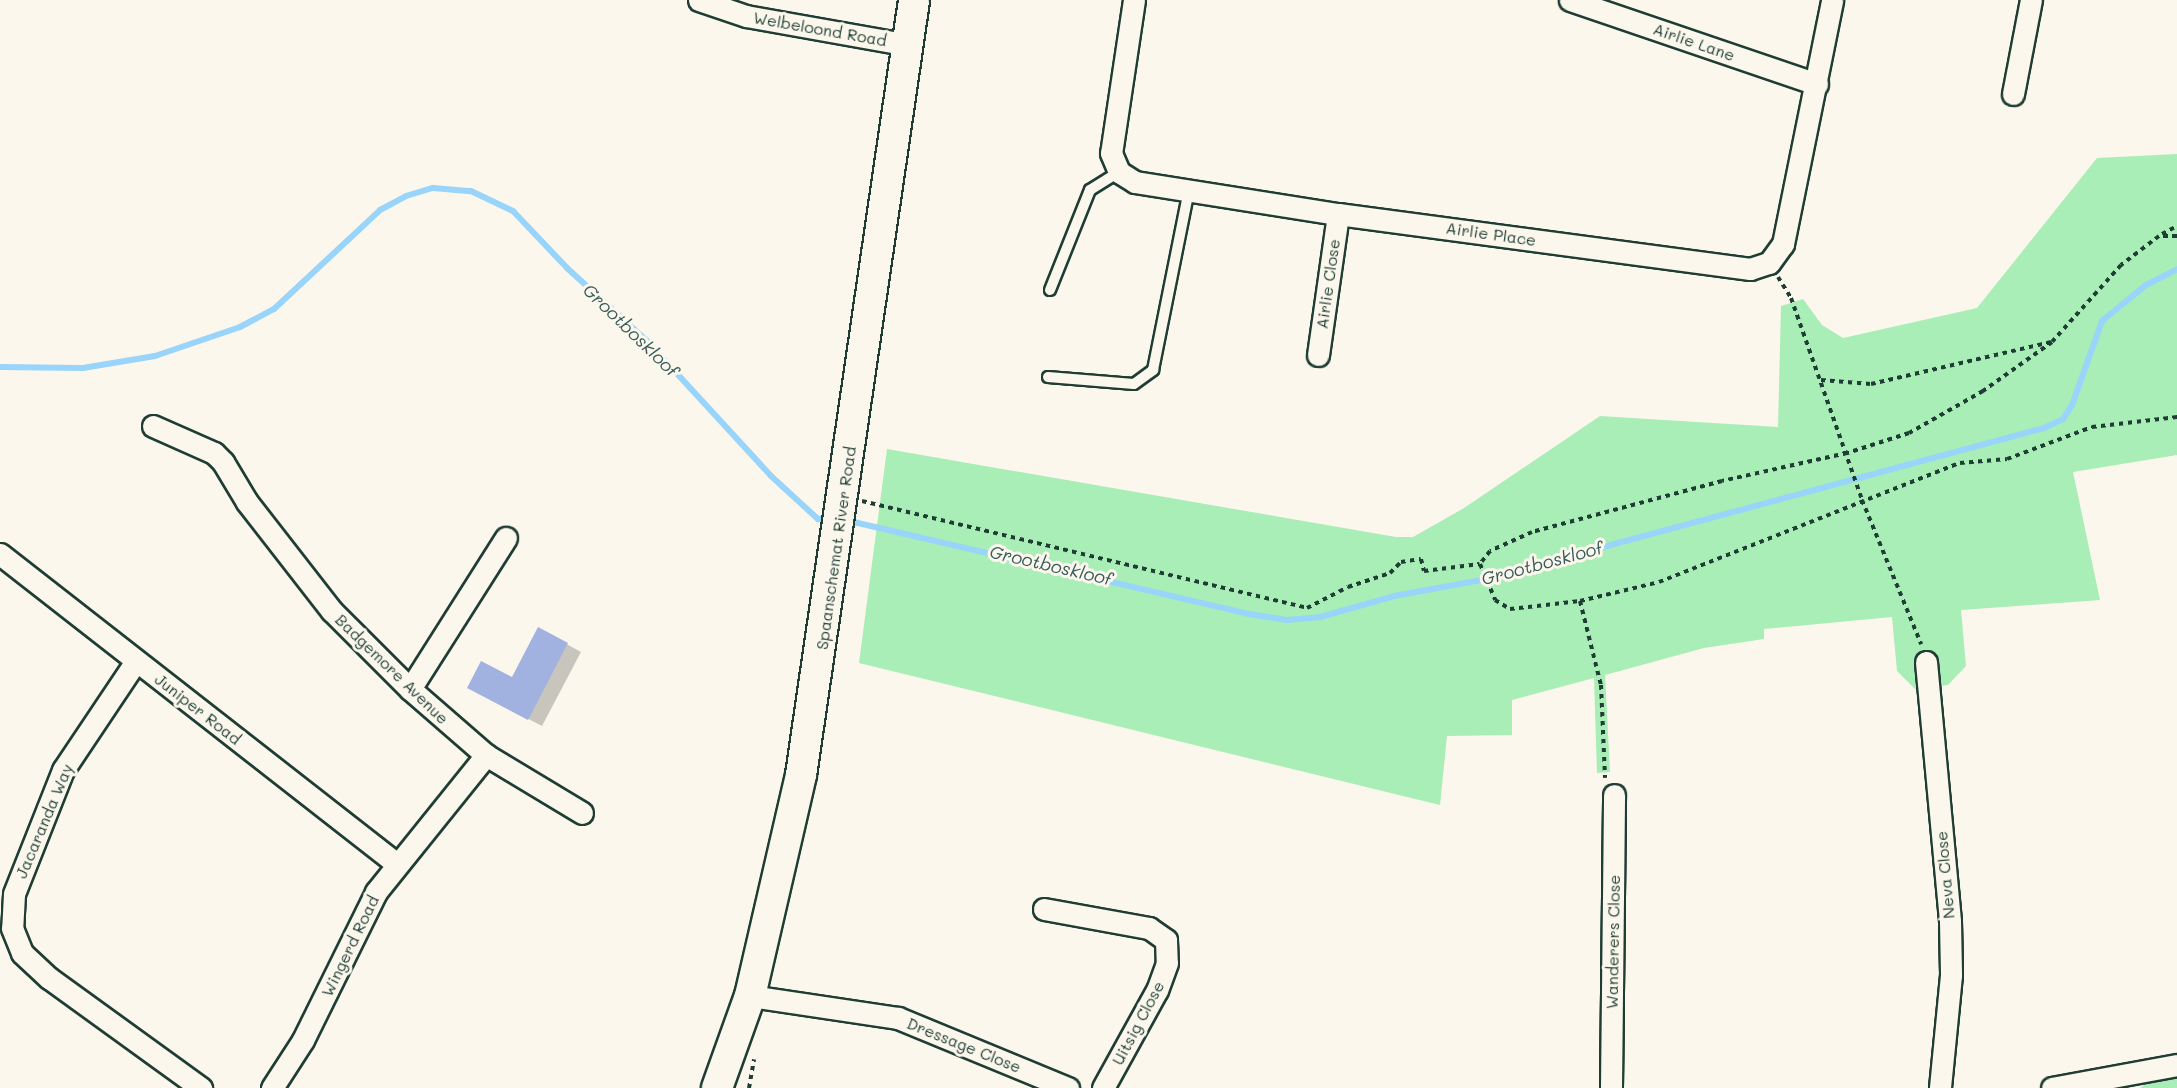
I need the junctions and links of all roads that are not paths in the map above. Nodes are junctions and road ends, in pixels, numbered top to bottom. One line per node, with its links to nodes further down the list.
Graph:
1 (699, 0): 7 (street, Welbeloond Road)
2 (914, 0): 7 (main road, Spaanschemat River Road)
3 (1134, 0): 10 (street)
4 (1570, 0): 8 (street, Airlie Lane)
5 (1832, 0): 8 (street)
6 (2031, 0): 9 (street)
7 (908, 45): 28 (main road, Spaanschemat River Road)
8 (1817, 84): 12 (street, Airlie Place)
9 (2013, 94)
10 (1119, 172): 11 (street, Airlie Place); 13 (lane)
11 (1189, 190): 12 (street, Airlie Place); 15 (lane)
12 (1338, 214): 14 (street, Airlie Close)
13 (1050, 290)
14 (1318, 355)
15 (1047, 377)
16 (153, 426): 21 (street, Badgemore Avenue)
17 (506, 538): 21 (street)
18 (0, 554): 19 (street, Juniper Road)
19 (136, 661): 25 (street, Juniper Road); 26 (street, Jacaranda Way)
20 (1926, 662): 37 (street, Neva Close)
21 (410, 689): 22 (street, Badgemore Avenue)
22 (486, 755): 24 (street, Badgemore Avenue); 25 (street, Wingerd Road)
23 (1614, 795): 36 (street, Wanderers Close)
24 (582, 813)
25 (397, 864): 32 (street, Wingerd Road)
26 (9, 877): 31 (street, Jacaranda Way)
27 (1044, 909): 35 (street, Uitsig Close)
28 (750, 996): 33 (main road, Spaanschemat River Road); 34 (street, Dressage Close)
29 (2177, 1065): 30 (street)
30 (2123, 1082): 38 (street)
31 (201, 1088)
32 (272, 1088)
33 (717, 1088)
34 (1068, 1088)
35 (1103, 1088)
36 (1611, 1088)
37 (1940, 1088)
38 (2052, 1088)

